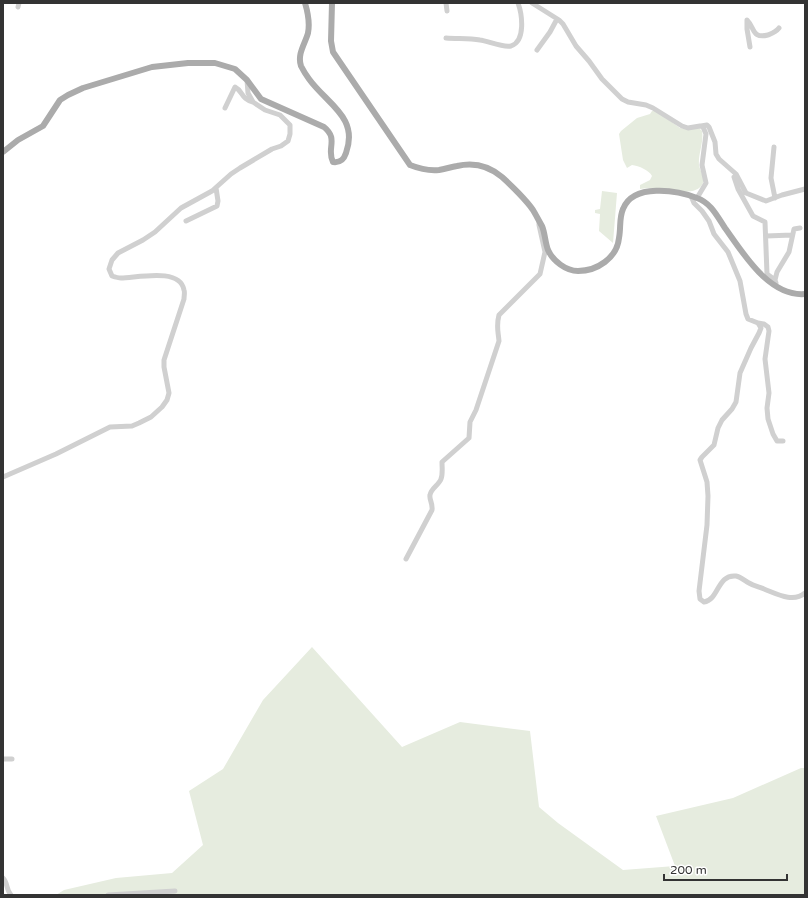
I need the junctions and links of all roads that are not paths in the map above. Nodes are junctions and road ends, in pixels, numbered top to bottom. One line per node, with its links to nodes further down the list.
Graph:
1 (305, 3): 12 (main road)
2 (332, 3): 24 (main road)
3 (446, 3): 6 (street)
4 (518, 3): 9 (street)
5 (532, 3): 7 (street)
6 (447, 11)
7 (557, 19): 11 (street); 15 (street)
8 (779, 28): 10 (street)
9 (446, 38)
10 (750, 47)
11 (537, 50)
12 (248, 80): 13 (street); 17 (main road)
13 (253, 102): 14 (street); 19 (street)
14 (225, 108)
15 (700, 126): 18 (street); 21 (street)
16 (774, 147): 22 (street)
17 (3, 152)
18 (733, 172): 22 (street); 27 (street)
19 (216, 188): 23 (street); 33 (street)
20 (805, 189): 22 (street)
21 (694, 197): 24 (main road); 29 (main road); 31 (street)
22 (775, 198)
23 (186, 221)
24 (539, 222): 34 (street)
25 (800, 228): 26 (street)
26 (792, 235): 27 (street); 28 (street)
27 (766, 236): 28 (street)
28 (775, 280): 29 (street)
29 (778, 287): 30 (main road)
30 (805, 294)
31 (758, 323): 32 (street); 35 (street)
32 (783, 441)
33 (3, 477)
34 (406, 560)
35 (805, 592)
36 (3, 759): 37 (street)
37 (12, 759)
38 (3, 878): 40 (street)
39 (175, 891): 41 (street)
40 (12, 895)
41 (108, 895)

